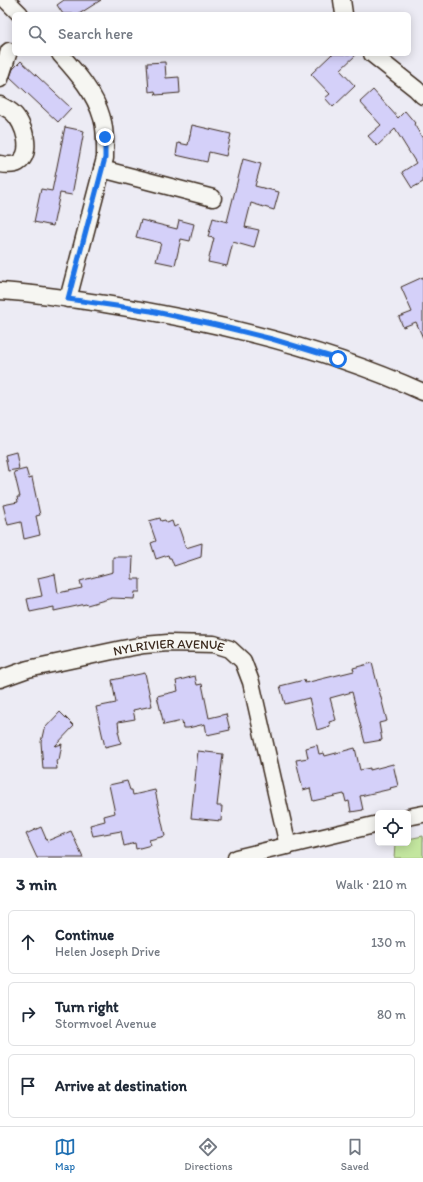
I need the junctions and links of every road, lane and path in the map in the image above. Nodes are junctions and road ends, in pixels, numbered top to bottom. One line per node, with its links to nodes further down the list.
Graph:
1 (6, 0): 3 (street)
2 (342, 0): 4 (street)
3 (18, 12)
4 (344, 12)
5 (9, 51): 8 (street)
6 (62, 56): 12 (street)
7 (375, 56): 9 (street)
8 (0, 79)
9 (423, 96)
10 (0, 105): 11 (street)
11 (0, 164)
12 (102, 169): 13 (street); 15 (street)
13 (213, 198)
14 (0, 291): 15 (street)
15 (68, 299): 16 (street)
16 (423, 392)
17 (0, 679): 21 (street, NYLRIVIER AVENUE)
18 (423, 814): 19 (street)
19 (411, 816)
20 (375, 825): 21 (street)
21 (288, 846): 22 (street)
22 (236, 858)

